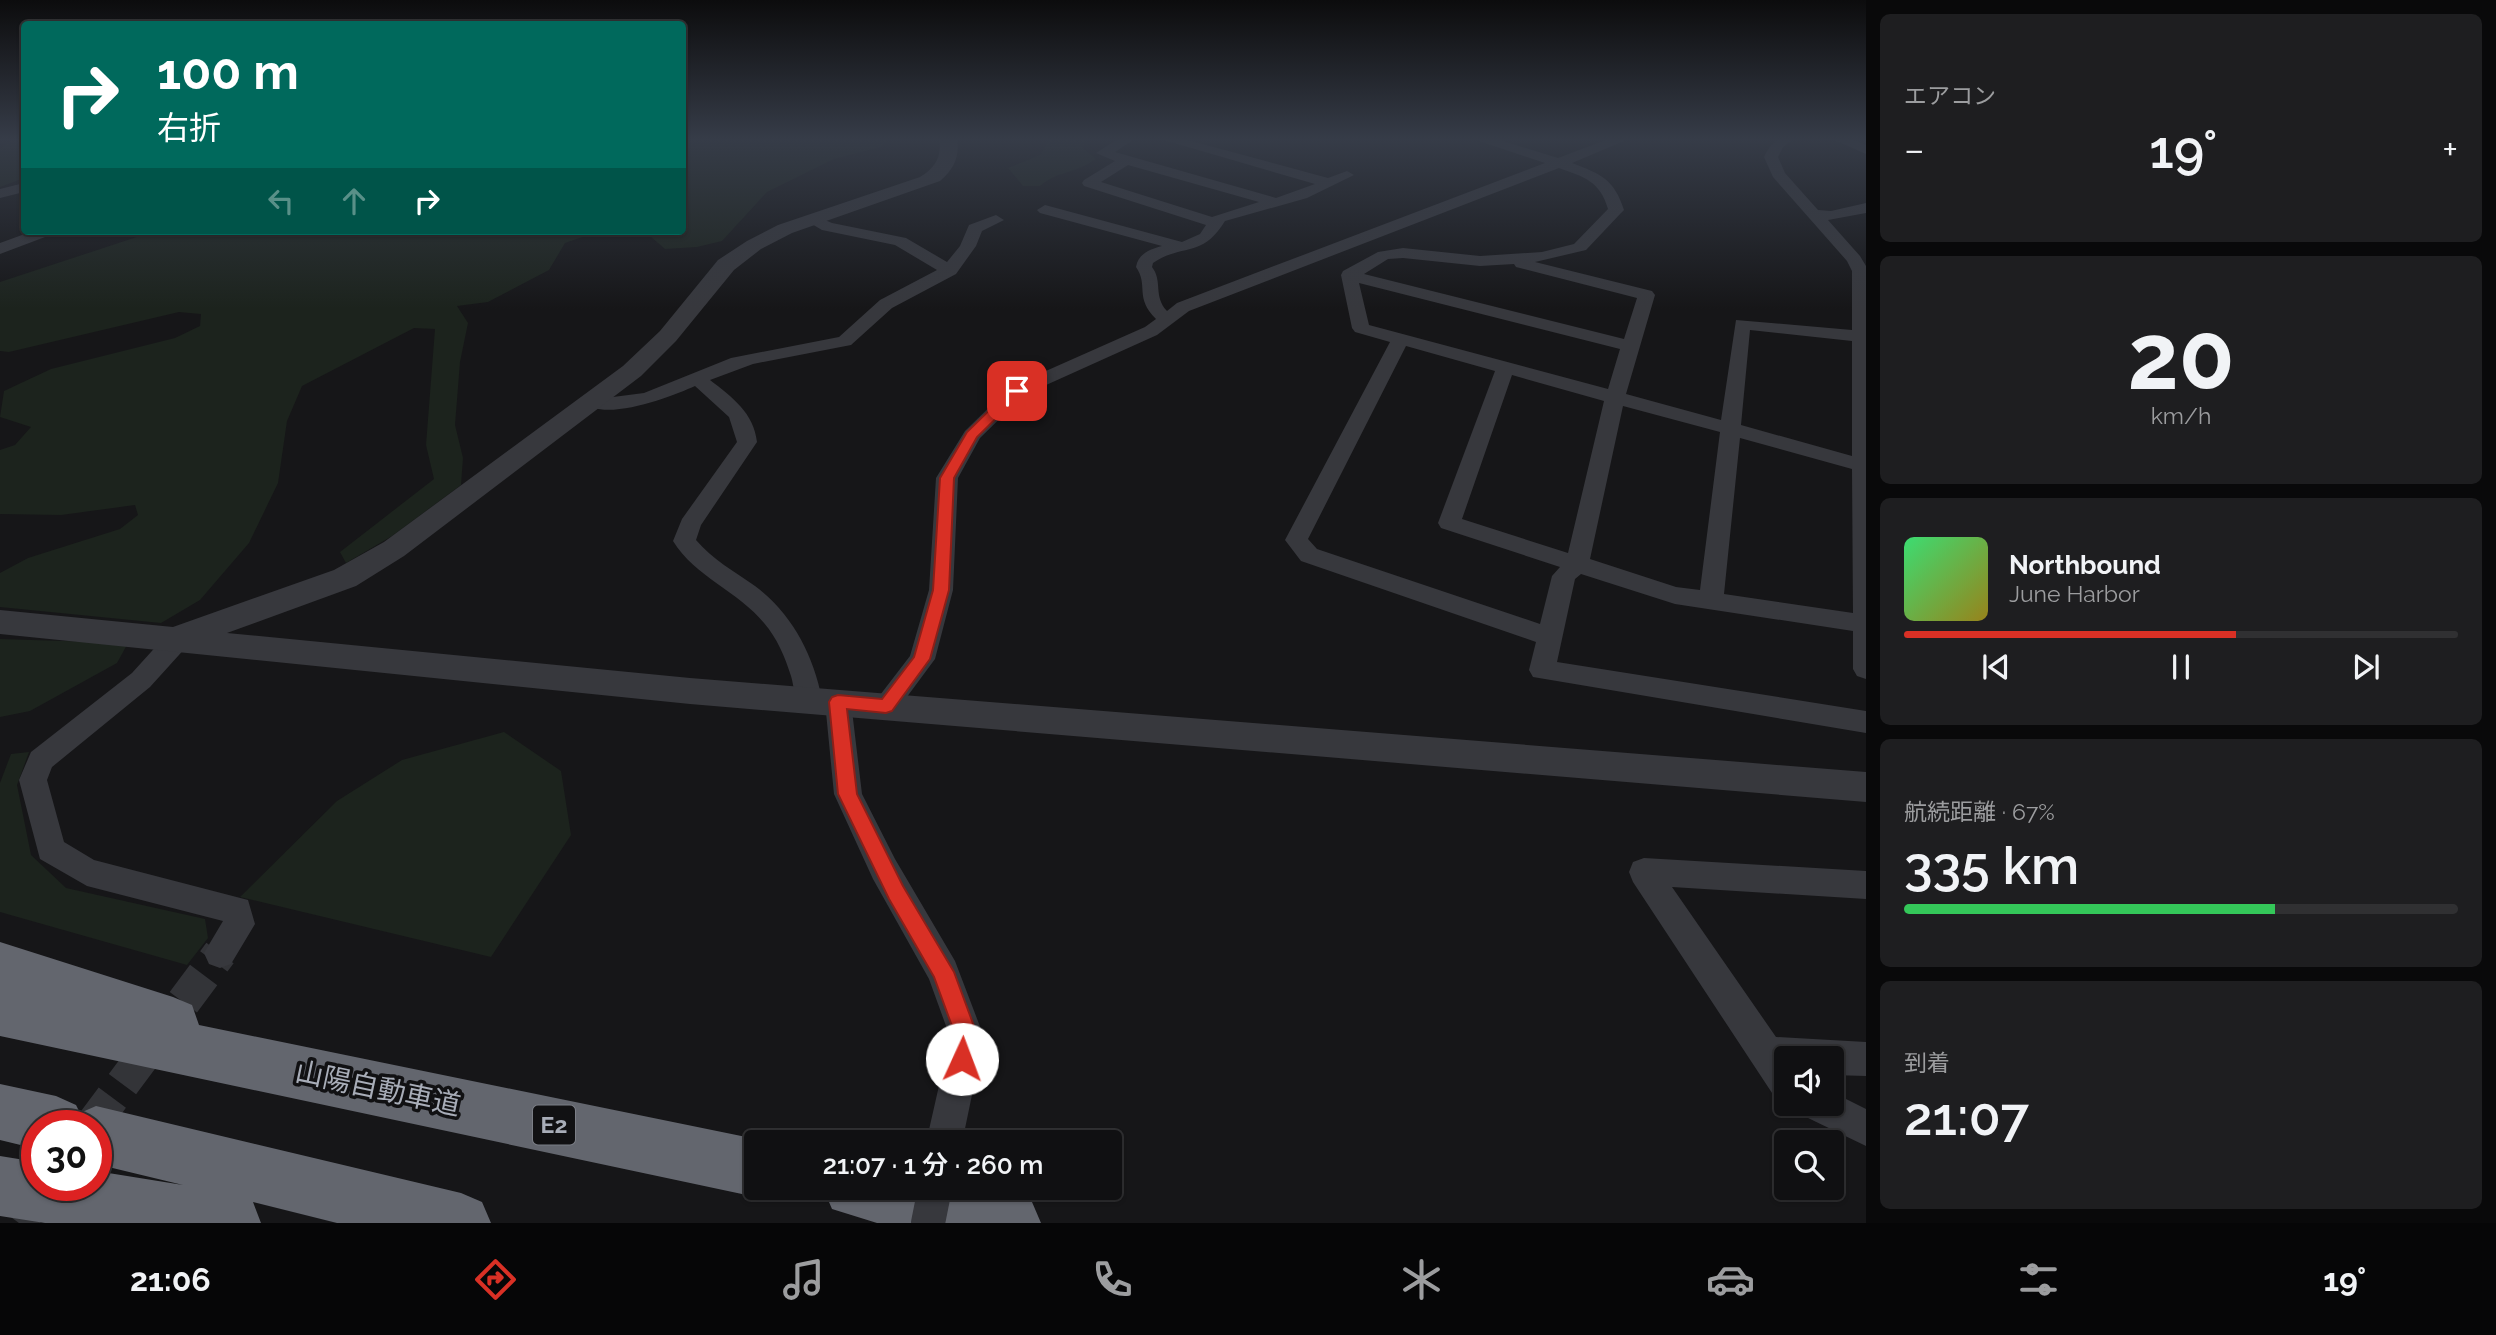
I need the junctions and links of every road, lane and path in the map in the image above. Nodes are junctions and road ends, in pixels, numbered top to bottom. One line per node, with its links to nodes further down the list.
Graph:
1 (886, 195): 12 (street)
2 (1127, 195): 14 (street)
3 (1249, 195): 8 (street)
4 (1298, 195): 8 (street)
5 (1474, 195): 22 (street)
6 (1610, 195): 18 (street)
7 (1797, 195): 11 (street)
8 (1277, 203): 14 (street)
9 (1866, 208): 11 (street)
10 (1045, 210): 16 (street)
11 (1814, 214): 20 (street)
12 (814, 220): 19 (street); 29 (street)
13 (996, 220): 19 (street)
14 (1216, 223): 16 (street)
15 (37, 235): 17 (street)
16 (1183, 247): 22 (street)
17 (0, 249)
18 (1512, 259): 21 (street); 25 (street)
19 (950, 271): 27 (street)
20 (1864, 271): 23 (street)
21 (1349, 275): 24 (street); 25 (street)
22 (1167, 320): 40 (street)
23 (1861, 336): 30 (street); 31 (street)
24 (1401, 338): 26 (street); 36 (street)
25 (1631, 346): 28 (street)
26 (1506, 367): 28 (street); 32 (street)
27 (699, 380): 29 (street); 39 (street)
28 (1615, 397): 30 (street); 32 (street)
29 (593, 401): 37 (street)
30 (1732, 429): 31 (street); 33 (street)
31 (1865, 465): 35 (street)
32 (1577, 564): 33 (street); 36 (street)
33 (1711, 601): 35 (street)
34 (0, 622): 37 (street)
35 (1865, 624): 38 (street)
36 (1550, 637): 41 (street)
37 (179, 638): 39 (street); 44 (street)
38 (1866, 669)
39 (823, 700): 40 (street); 55 (street)
40 (886, 706): 42 (street)
41 (1866, 722)
42 (1866, 787)
43 (1866, 885): 47 (street)
44 (220, 953)
45 (0, 967): 50 (highway)
46 (0, 1010): 50 (highway, 山陽自動車道 / E2)
47 (1767, 1054): 48 (street); 49 (street)
48 (1866, 1059)
49 (1774, 1064)
50 (351, 1082): 57 (highway, 山陽自動車道 / E2)
51 (0, 1112): 53 (highway)
52 (1842, 1116): 54 (street)
53 (21, 1117)
54 (1866, 1128)
55 (947, 1130)
56 (112, 1139): 62 (highway)
57 (744, 1165)
58 (0, 1186): 61 (highway)
59 (908, 1200): 64 (highway)
60 (933, 1200): 63 (street, bridge)
61 (231, 1223)
62 (461, 1223)
63 (928, 1223)
64 (1012, 1223)

